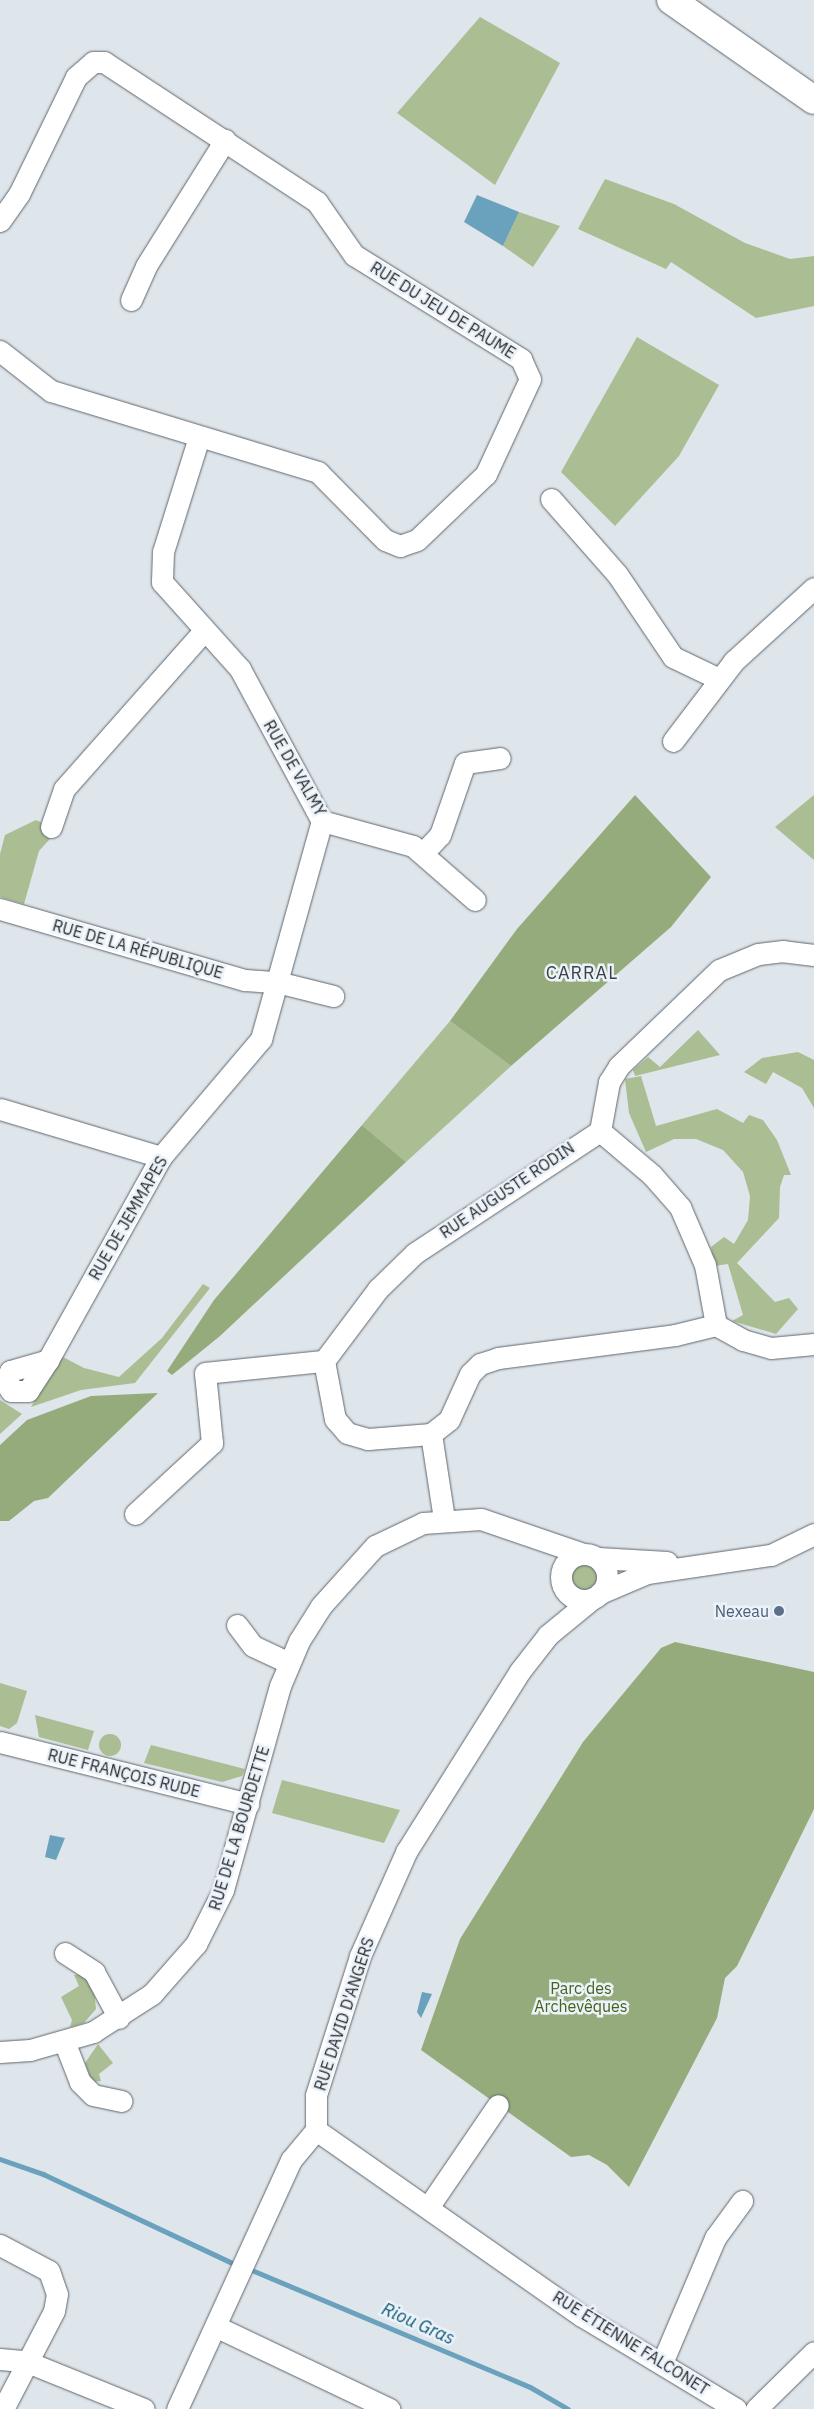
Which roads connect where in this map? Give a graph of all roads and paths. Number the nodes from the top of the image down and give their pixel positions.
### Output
1 (671, 0) edge
2 (814, 100) edge
3 (225, 140) junction
4 (0, 221) edge
5 (130, 300) dead end
6 (0, 351) edge
7 (199, 437) junction
8 (551, 499) dead end
9 (814, 588) edge
10 (204, 631) junction
11 (719, 679) junction
12 (673, 741) dead end
13 (500, 758) dead end
14 (322, 821) junction
15 (51, 827) dead end
16 (424, 852) junction
17 (475, 900) dead end
18 (0, 909) edge
19 (814, 955) edge
20 (277, 982) junction
21 (333, 996) dead end
22 (0, 1109) edge
23 (600, 1131) junction
24 (161, 1157) junction
25 (716, 1325) junction
26 (814, 1344) edge
27 (48, 1360) dead end
28 (324, 1361) junction
29 (431, 1434) junction
30 (135, 1514) dead end
31 (444, 1519) junction
32 (814, 1534) edge
33 (528, 1535) junction
34 (591, 1556) junction
35 (700, 1564) junction
36 (561, 1580) junction
37 (596, 1596) junction
38 (236, 1625) dead end
39 (548, 1635) junction
40 (289, 1663) junction
41 (0, 1742) edge
42 (248, 1804) junction
43 (65, 1953) dead end
44 (119, 2018) junction
45 (64, 2041) junction
46 (0, 2052) edge
47 (121, 2101) dead end
48 (498, 2105) dead end
49 (316, 2130) junction
50 (742, 2201) dead end
51 (430, 2206) junction
52 (0, 2245) edge
53 (217, 2327) junction
54 (814, 2352) edge
55 (0, 2359) edge
56 (26, 2361) junction
57 (662, 2363) junction
58 (3, 2409) edge
59 (144, 2409) edge
60 (177, 2409) edge
61 (390, 2409) edge
62 (736, 2409) edge
63 (756, 2409) edge

1 - 2 main road
3 - 4 street, RUE DU JEU DE PAUME
3 - 5 street
3 - 7 street, RUE DU JEU DE PAUME
6 - 7 street, RUE DU JEU DE PAUME
7 - 10 street, RUE DE VALMY
8 - 11 street
9 - 11 street
10 - 14 street, RUE DE VALMY
10 - 15 street
11 - 12 street
13 - 16 street
14 - 16 street, RUE DE VALMY
14 - 20 street, RUE DE JEMMAPES
16 - 17 street, RUE DE VALMY
18 - 20 street, RUE DE LA RÉPUBLIQUE
19 - 23 street
20 - 21 street
20 - 24 street, RUE DE JEMMAPES
22 - 24 street
23 - 25 street
23 - 28 street, RUE AUGUSTE RODIN
24 - 27 street, RUE DE JEMMAPES
25 - 26 street
25 - 29 street
28 - 29 street
28 - 30 street
29 - 31 street
31 - 33 street, RUE DE LA BOURDETTE
31 - 40 street, RUE DE LA BOURDETTE
32 - 35 street, RUE DAVID D'ANGERS
33 - 34 street, RUE DE LA BOURDETTE
33 - 36 street, RUE DE LA BOURDETTE
34 - 35 street, RUE DAVID D'ANGERS
34 - 36 street
34 - 37 street
35 - 37 street, RUE DAVID D'ANGERS
36 - 37 street
36 - 39 street, RUE DAVID D'ANGERS
37 - 39 street, RUE DAVID D'ANGERS
38 - 40 street
39 - 49 street, RUE DAVID D'ANGERS
40 - 42 street, RUE DE LA BOURDETTE
41 - 42 street, RUE FRANÇOIS RUDE
42 - 44 street, RUE DE LA BOURDETTE
43 - 44 street
44 - 45 street, RUE DE LA BOURDETTE
45 - 46 street, RUE DE LA BOURDETTE
45 - 47 street
48 - 51 street
49 - 51 street, RUE ÉTIENNE FALCONET
49 - 53 street
50 - 57 street
51 - 57 street, RUE ÉTIENNE FALCONET
52 - 56 street
53 - 60 street
53 - 61 street
54 - 63 street
55 - 56 street
56 - 58 street
56 - 59 street
57 - 62 street, RUE ÉTIENNE FALCONET

